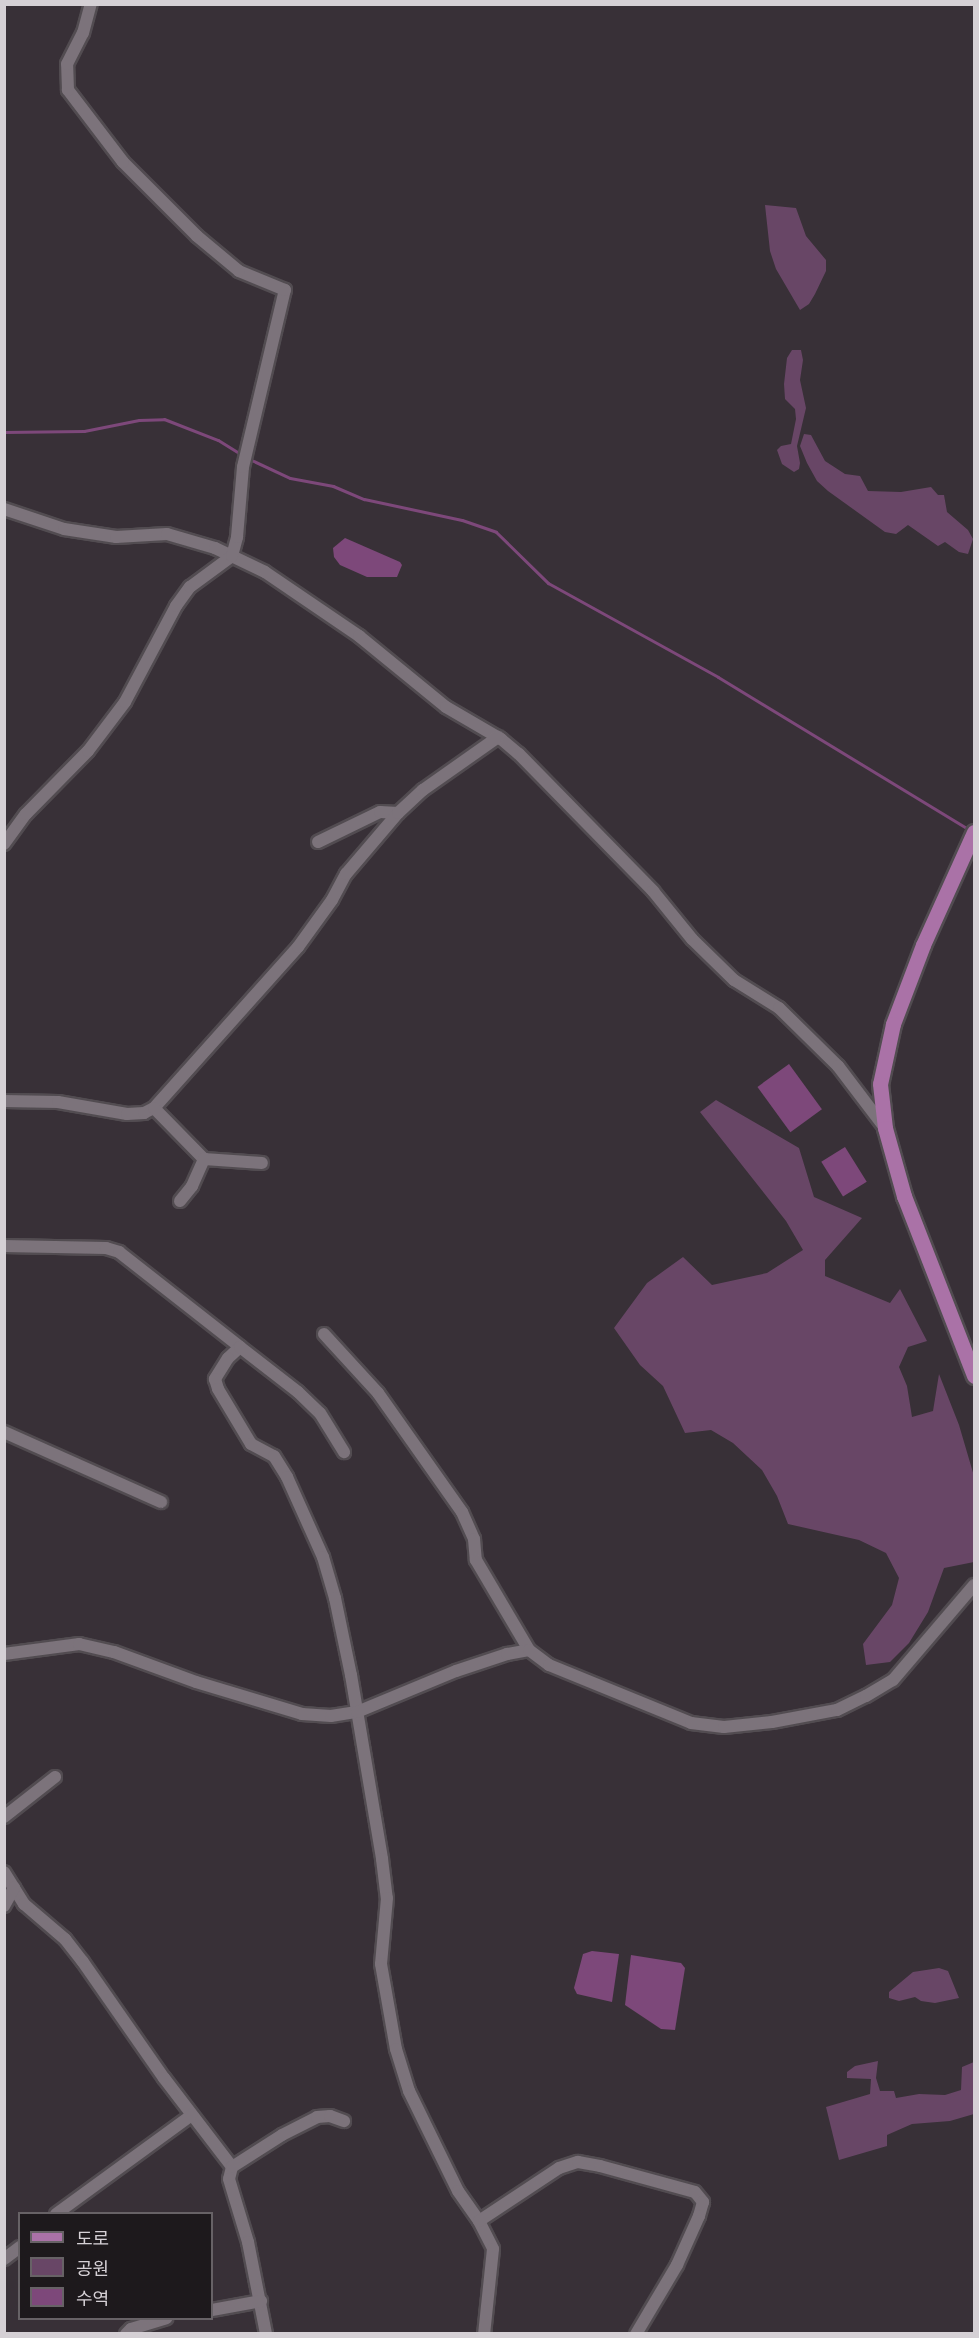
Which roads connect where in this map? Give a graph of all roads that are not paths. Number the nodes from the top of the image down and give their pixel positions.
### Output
1 (91, 4) edge
2 (4, 510) edge
3 (232, 556) junction
4 (498, 738) junction
5 (398, 813) junction
6 (975, 832) edge
7 (318, 842) dead end
8 (4, 844) edge
9 (4, 1101) edge
10 (154, 1108) junction
11 (885, 1128) junction
12 (204, 1159) junction
13 (261, 1163) dead end
14 (180, 1201) dead end
15 (4, 1246) edge
16 (324, 1334) dead end
17 (240, 1347) junction
18 (975, 1376) edge
19 (4, 1432) edge
20 (344, 1452) dead end
21 (161, 1502) dead end
22 (975, 1585) edge
23 (529, 1650) junction
24 (4, 1654) edge
25 (357, 1712) junction
26 (55, 1777) dead end
27 (4, 1817) edge
28 (4, 1872) edge
29 (14, 1888) junction
30 (4, 1906) edge
31 (192, 2115) junction
32 (344, 2121) dead end
33 (231, 2167) junction
34 (59, 2212) edge
35 (479, 2221) junction
36 (18, 2248) edge
37 (4, 2259) edge
38 (261, 2301) junction
39 (213, 2310) edge
40 (162, 2320) edge
41 (126, 2334) edge
42 (266, 2334) edge
43 (484, 2334) edge
44 (636, 2334) edge

1 - 3 street
2 - 3 street
3 - 4 street
3 - 8 street
4 - 5 street
4 - 11 street
5 - 7 street
5 - 10 street
6 - 11 main road
9 - 10 street
10 - 12 street
11 - 18 main road
12 - 13 street
12 - 14 street
15 - 17 street
16 - 23 street
17 - 20 street
17 - 25 street
19 - 21 street
22 - 23 street
23 - 25 street
24 - 25 street
25 - 35 street
26 - 27 street
28 - 29 street
29 - 30 street
29 - 31 street
31 - 33 street
31 - 34 street
32 - 33 street
33 - 38 street
35 - 43 street
35 - 44 street
36 - 37 street
38 - 39 street
38 - 42 street
40 - 41 street

